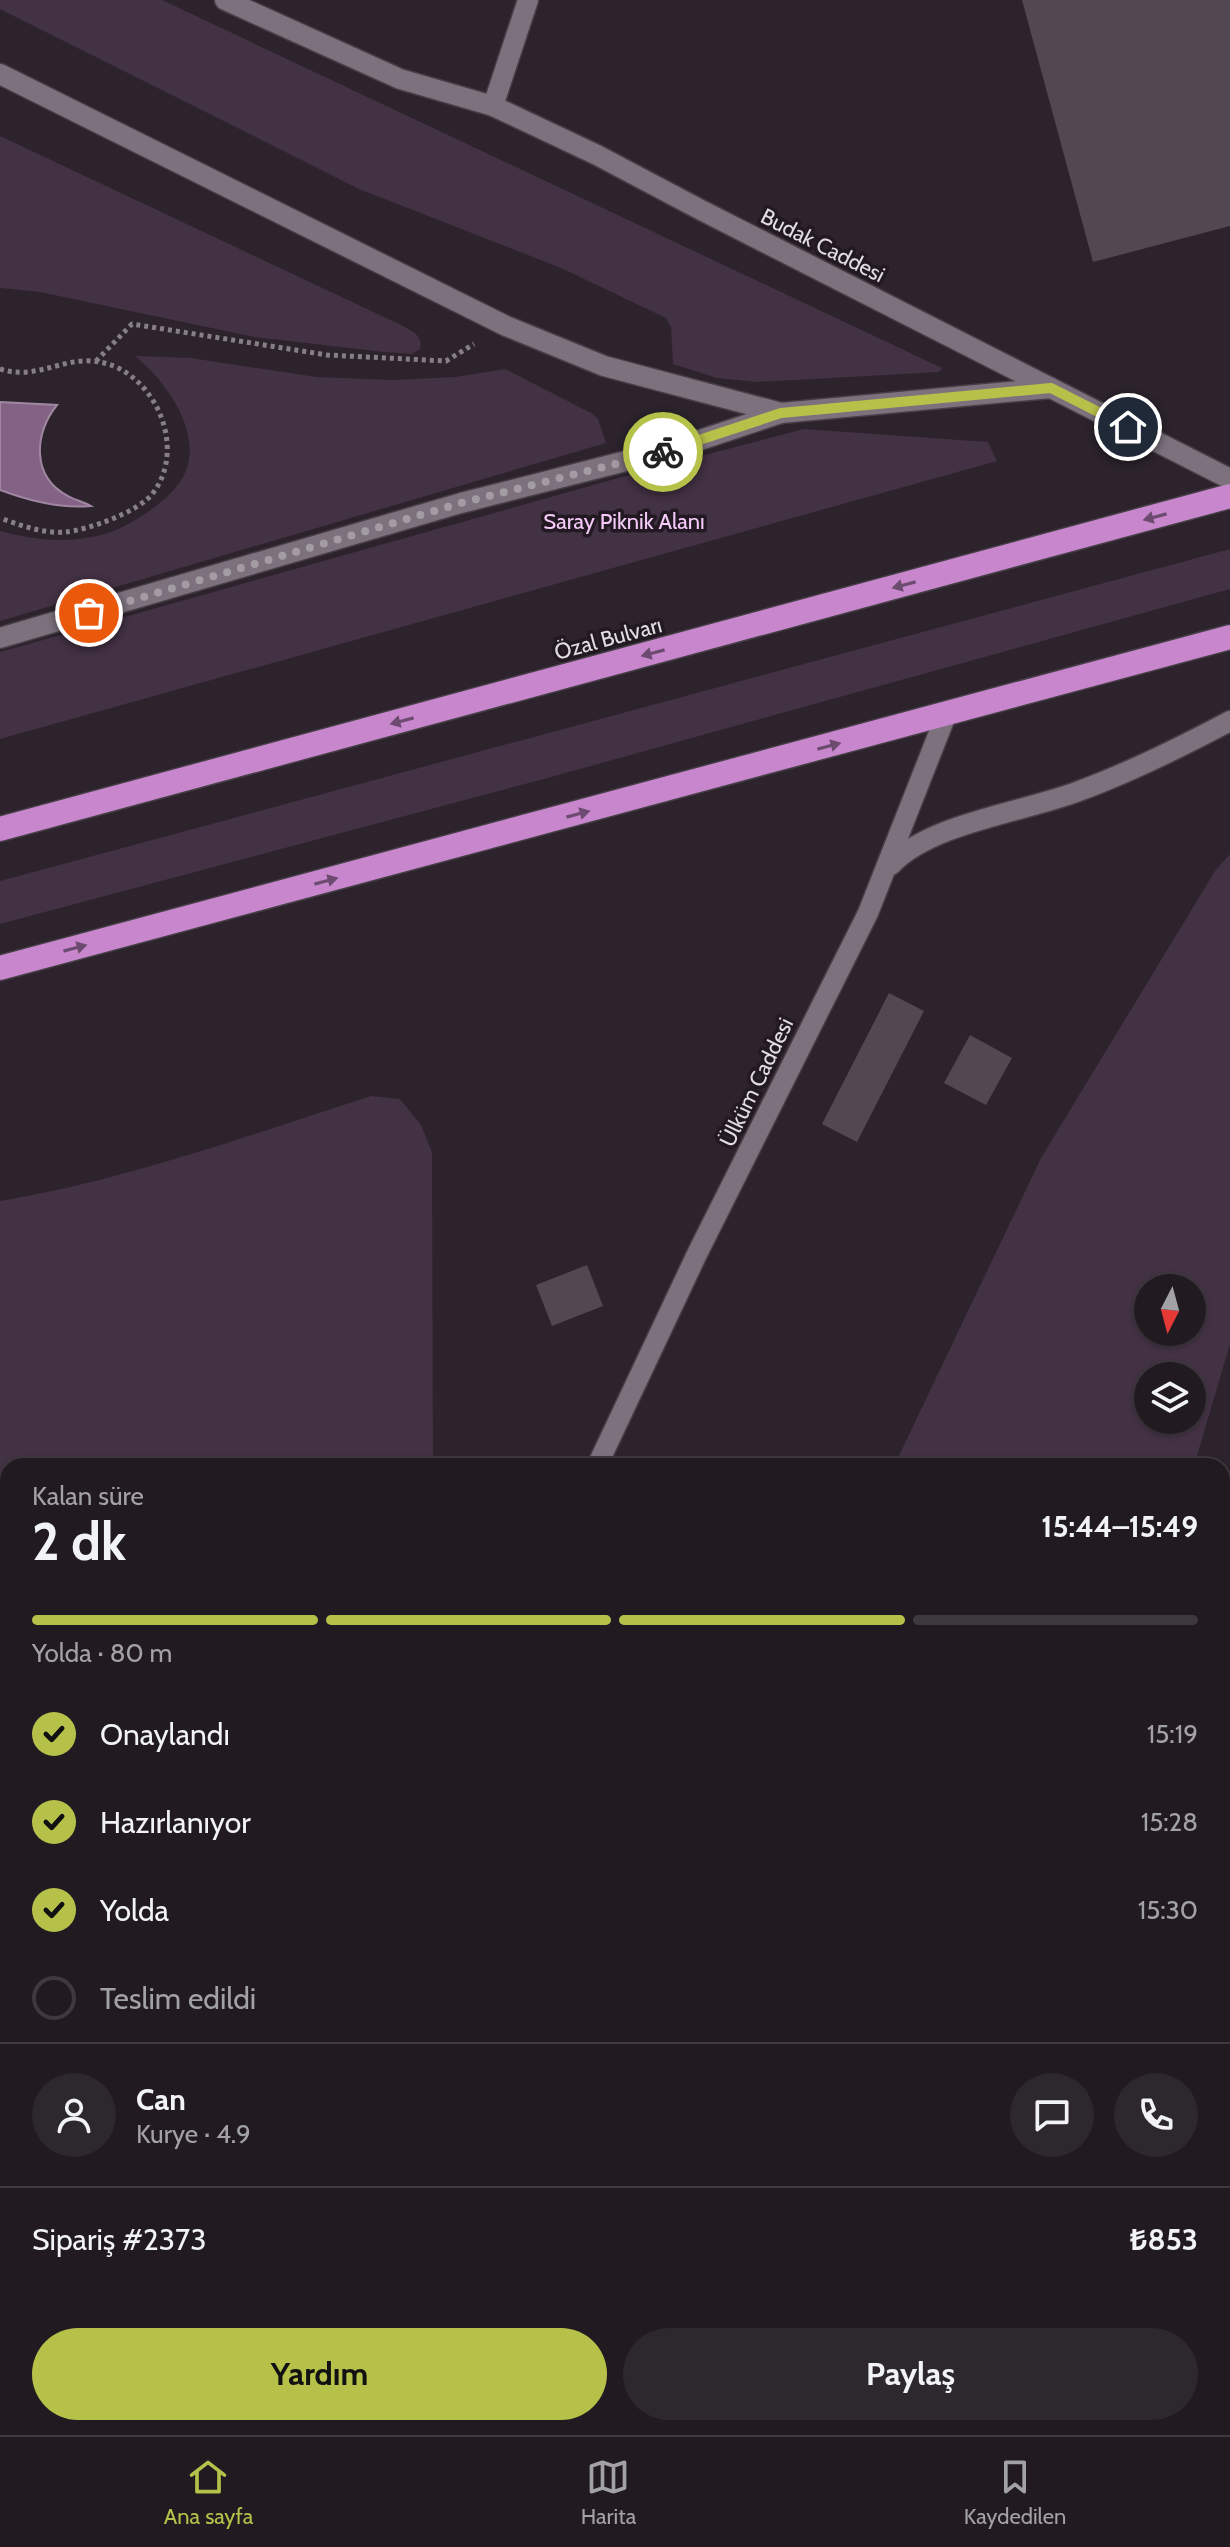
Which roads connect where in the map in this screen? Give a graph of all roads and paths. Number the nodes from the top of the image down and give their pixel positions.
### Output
1 (225, 0) edge
2 (528, 0) edge
3 (0, 74) edge
4 (493, 106) junction
5 (506, 326) junction
6 (96, 361) junction
7 (0, 369) edge
8 (1051, 388) junction
9 (781, 413) junction
10 (1230, 479) edge
11 (1230, 496) edge
12 (0, 518) edge
13 (1230, 637) edge
14 (0, 638) edge
15 (946, 715) junction
16 (1230, 721) edge
17 (0, 829) edge
18 (886, 871) junction
19 (0, 968) edge
20 (601, 1458) edge

1 - 4 street, Budak Caddesi
2 - 4 street
3 - 5 street
4 - 8 street, Budak Caddesi
5 - 6 path
5 - 9 street
6 - 7 path
6 - 12 path
8 - 9 street
8 - 10 street, Budak Caddesi
9 - 14 street
11 -> 17 highway, Özal Bulvarı
13 - 15 highway
15 - 18 street, Ülküm Caddesi
19 -> 15 highway
16 - 18 street
18 - 20 street, Ülküm Caddesi

